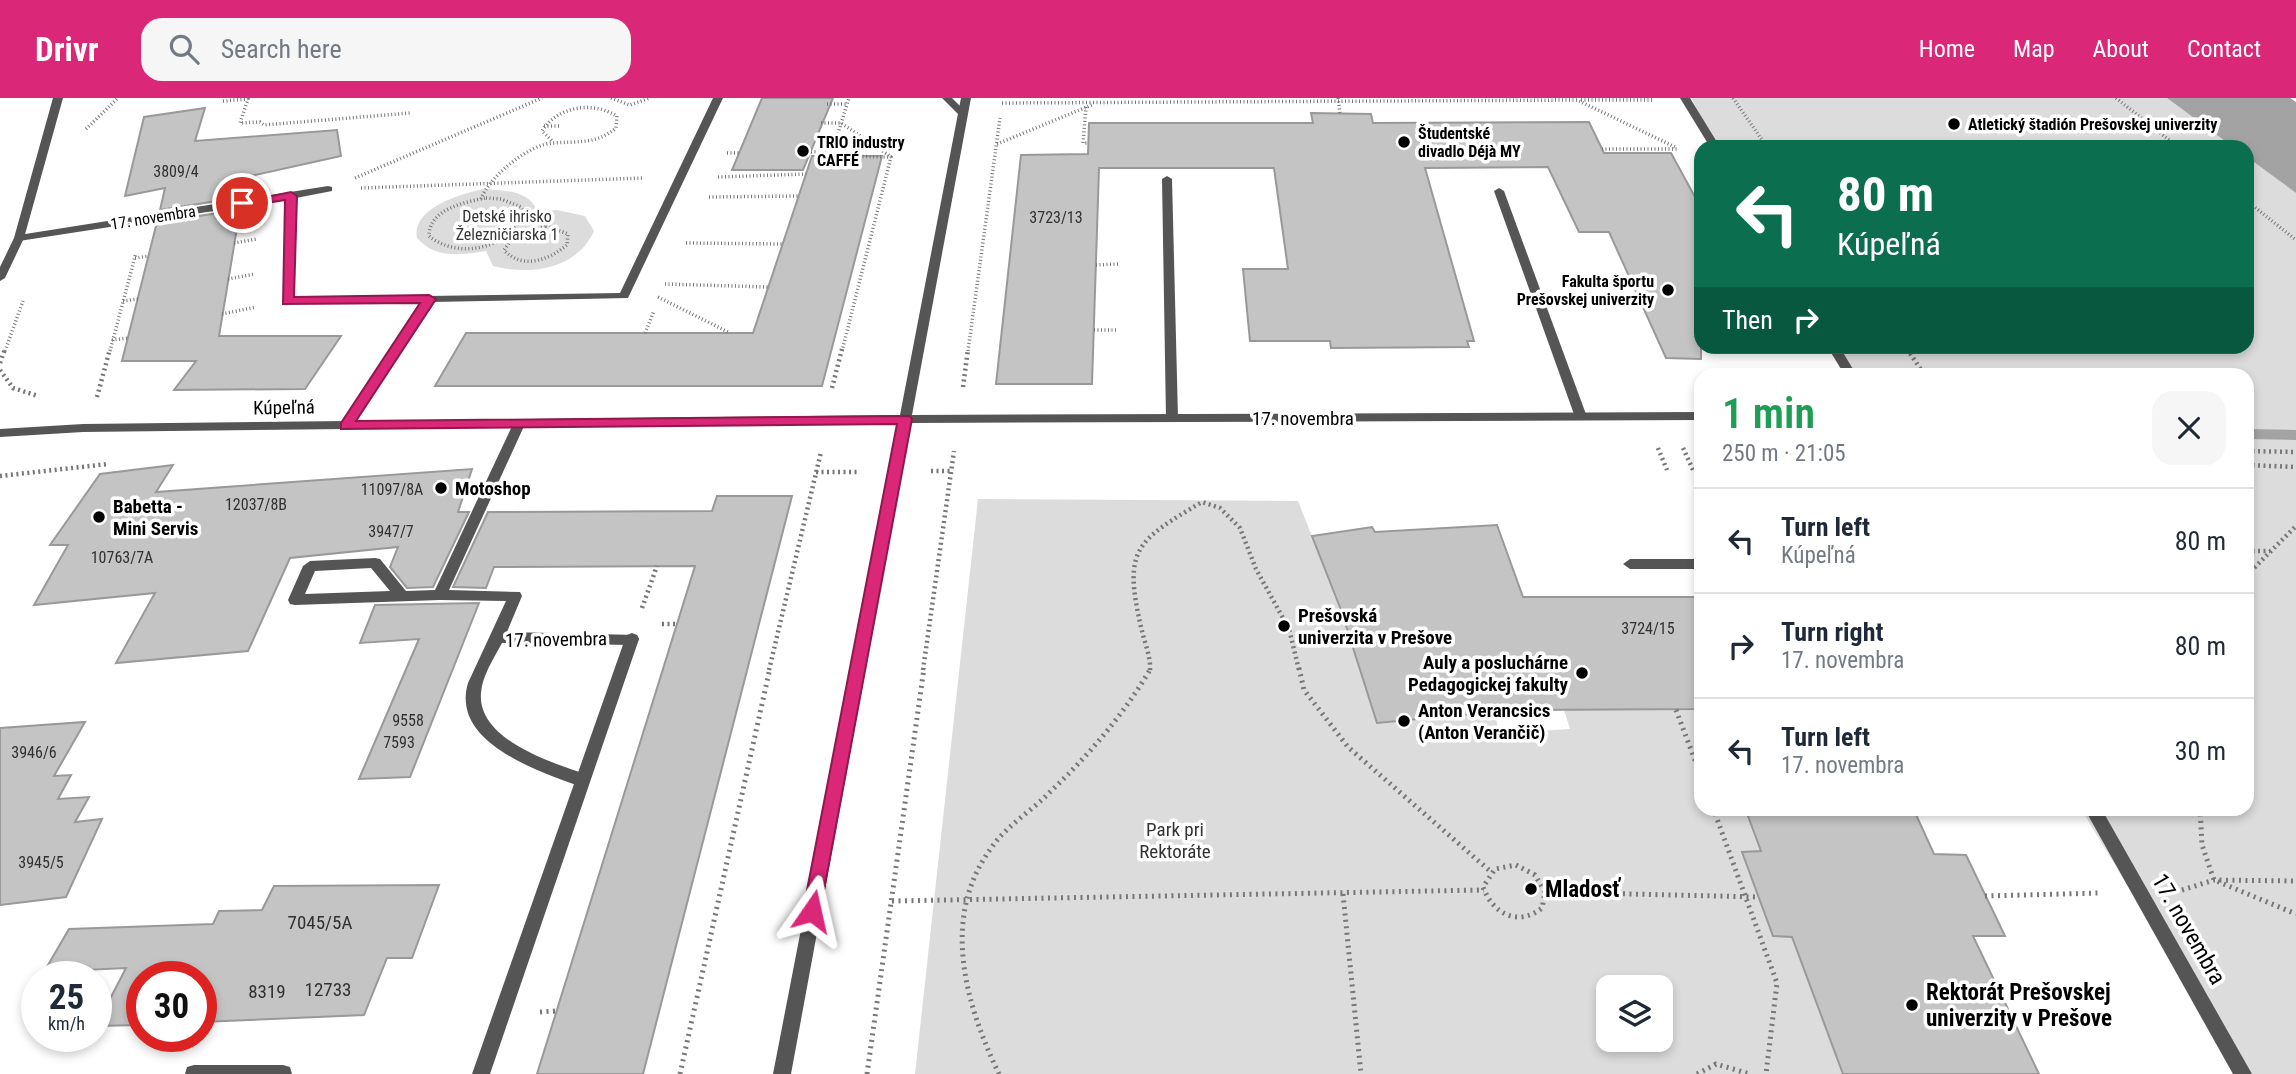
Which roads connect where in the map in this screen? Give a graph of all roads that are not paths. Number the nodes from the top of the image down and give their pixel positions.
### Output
1 (718, 98) edge
2 (947, 98) edge
3 (966, 98) edge
4 (1685, 98) edge
5 (59, 99) edge
6 (963, 114) junction
7 (1711, 140) edge
8 (1167, 179) dead end
9 (328, 189) road end
10 (1499, 191) dead end
11 (291, 196) junction
12 (19, 238) junction
13 (0, 278) edge
14 (429, 299) junction
15 (1694, 416) edge
16 (1581, 417) junction
17 (1172, 418) junction
18 (905, 419) junction
19 (519, 424) junction
20 (346, 426) junction
21 (0, 433) edge
22 (1630, 564) dead end
23 (1694, 564) edge
24 (440, 595) junction
25 (402, 597) junction
26 (498, 637) junction
27 (582, 780) junction
28 (2096, 816) edge
29 (194, 1074) edge
30 (283, 1074) edge
31 (481, 1074) edge
32 (782, 1074) edge
33 (2243, 1074) edge

1 - 14 street
2 - 6 street
3 - 6 street
4 - 7 street
5 - 12 street
6 - 18 street
8 - 17 street
9 - 11 street, 17. novembra
10 - 16 street
11 - 12 street, 17. novembra
11 - 14 street
12 - 13 street
14 - 20 street
15 - 16 street, 17. novembra
16 - 17 street, 17. novembra
17 - 18 street, 17. novembra
18 - 19 street, Kúpeľná
18 - 32 street
19 - 20 street, Kúpeľná
19 - 24 street
20 - 21 street, Kúpeľná
22 - 23 street
24 - 25 street
24 - 26 street
25 - 25 street
26 - 27 street, 17. novembra
26 - 27 street, 17. novembra
27 - 31 street, 17. novembra
28 - 33 street, 17. novembra
29 - 30 street

